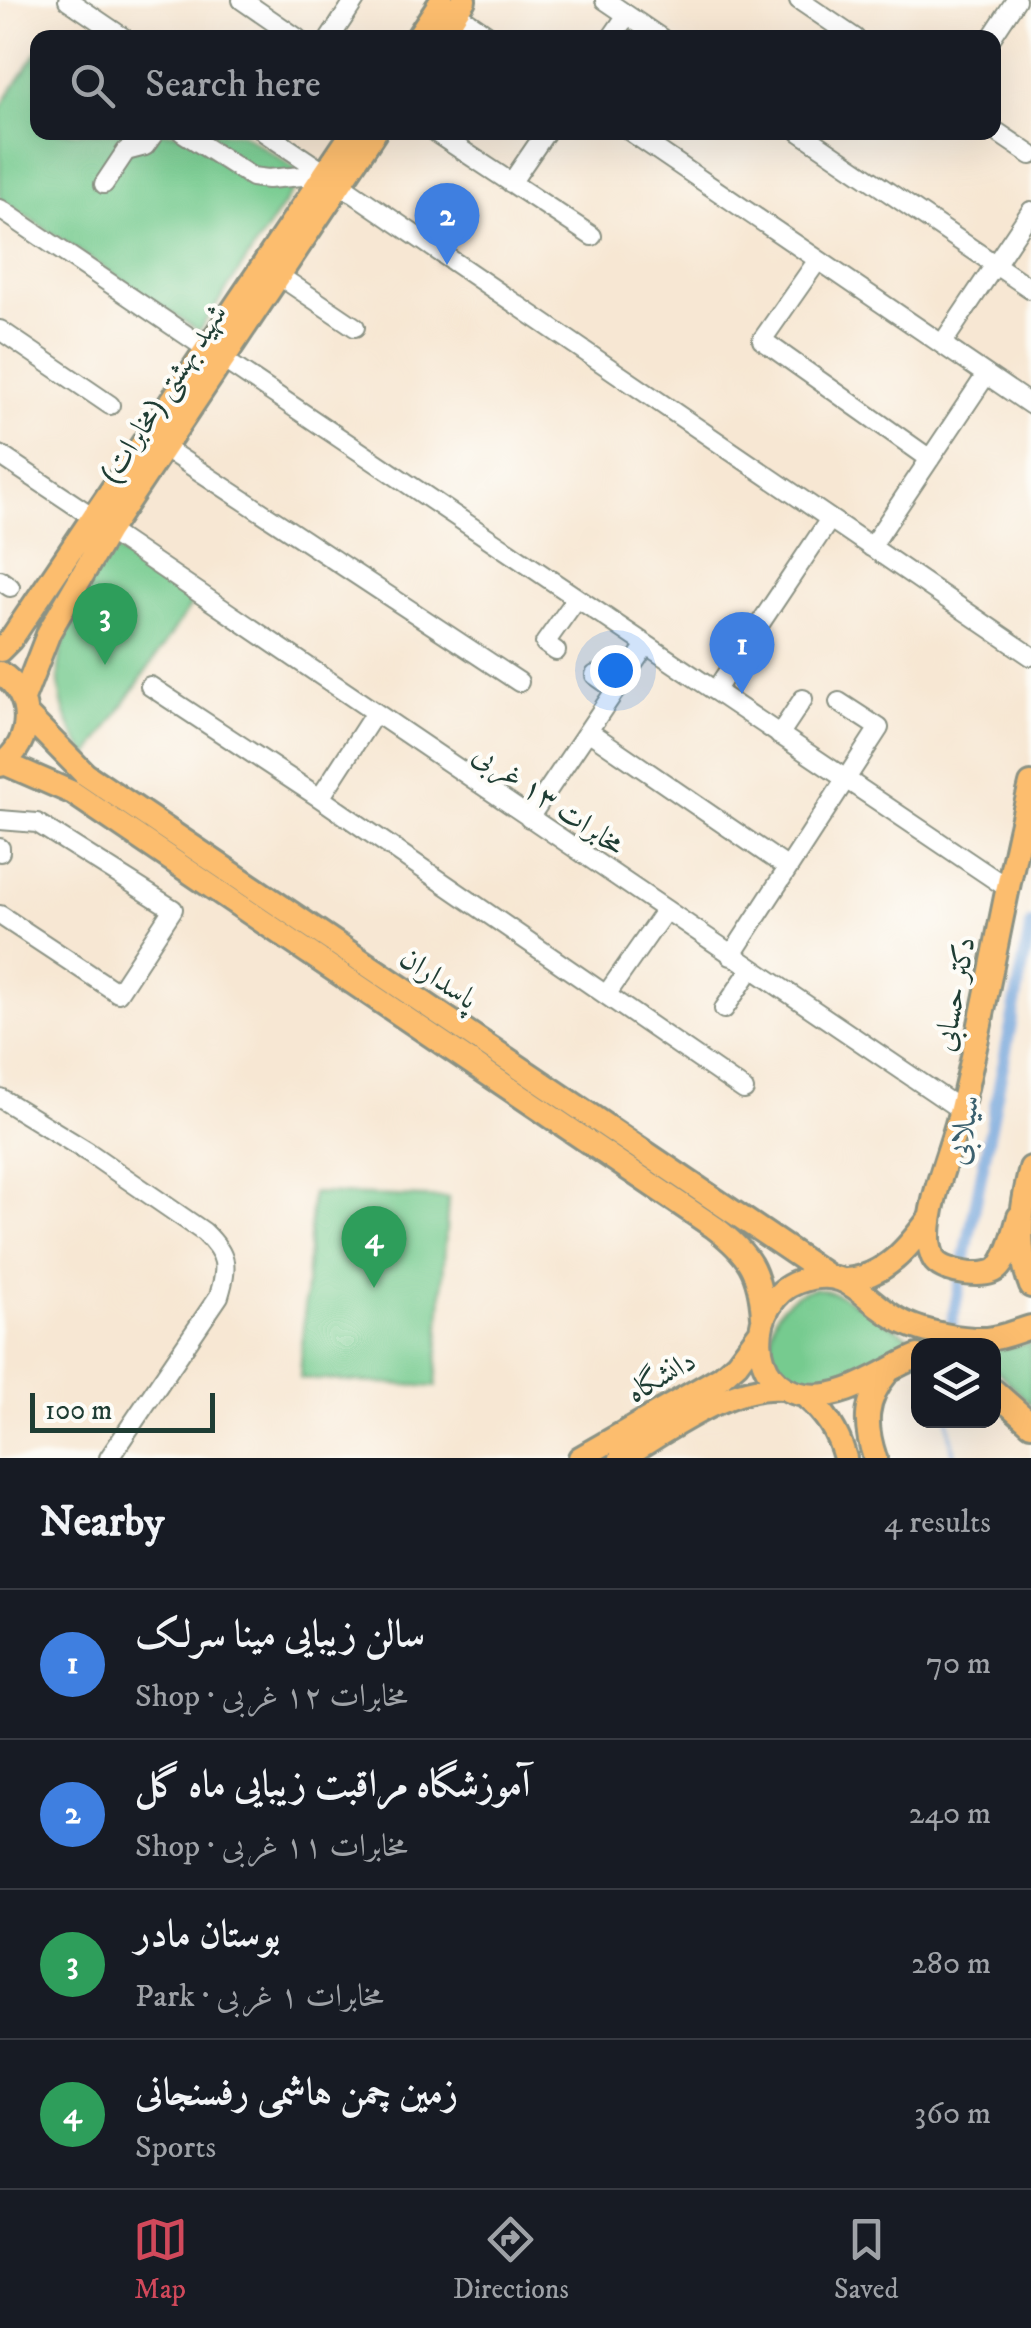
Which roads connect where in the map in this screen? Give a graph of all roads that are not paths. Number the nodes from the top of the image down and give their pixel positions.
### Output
1 (68, 0) edge
2 (242, 0) edge
3 (355, 0) edge
4 (605, 0) edge
5 (800, 0) edge
6 (1016, 0) edge
7 (446, 4) edge
8 (627, 14) junction
9 (112, 30) edge
10 (286, 30) edge
11 (335, 30) edge
12 (423, 30) edge
13 (441, 30) edge
14 (481, 30) edge
15 (616, 30) edge
16 (649, 30) edge
17 (844, 30) edge
18 (996, 30) edge
19 (1001, 135) edge
20 (150, 140) edge
21 (194, 140) edge
22 (276, 140) edge
23 (349, 140) edge
24 (367, 140) edge
25 (446, 140) edge
26 (541, 140) edge
27 (644, 140) edge
28 (812, 140) edge
29 (1031, 156) edge
30 (332, 179) junction
31 (511, 183) junction
32 (104, 184) dead end
33 (1031, 211) edge
34 (1, 212) edge
35 (592, 236) dead end
36 (818, 260) junction
37 (995, 265) junction
38 (271, 270) junction
39 (1031, 290) edge
40 (354, 327) dead end
41 (1, 334) edge
42 (942, 344) junction
43 (214, 354) junction
44 (986, 375) junction
45 (110, 405) dead end
46 (1031, 405) edge
47 (164, 447) junction
48 (0, 455) edge
49 (930, 460) junction
50 (830, 519) junction
51 (101, 524) junction
52 (871, 547) junction
53 (577, 598) junction
54 (7, 643) edge
55 (646, 645) junction
56 (42, 647) junction
57 (556, 650) dead end
58 (1031, 656) edge
59 (0, 673) edge
60 (595, 676) dead end
61 (519, 682) dead end
62 (150, 686) dead end
63 (616, 690) junction
64 (715, 691) junction
65 (803, 700) dead end
66 (838, 702) dead end
67 (25, 707) junction
68 (375, 713) junction
69 (588, 731) junction
70 (780, 735) junction
71 (2, 764) edge
72 (846, 779) junction
73 (1031, 784) edge
74 (320, 798) junction
75 (529, 818) junction
76 (0, 820) edge
77 (788, 868) junction
78 (1006, 887) junction
79 (665, 911) junction
80 (3, 923) edge
81 (730, 956) junction
82 (751, 969) junction
83 (606, 995) junction
84 (724, 1008) dead end
85 (744, 1090) dead end
86 (0, 1098) edge
87 (961, 1110) junction
88 (1031, 1168) edge
89 (932, 1215) junction
90 (1019, 1218) junction
91 (837, 1278) junction
92 (1031, 1286) edge
93 (762, 1324) junction
94 (1031, 1327) edge
95 (911, 1360) edge
96 (888, 1371) junction
97 (794, 1392) junction
98 (1001, 1398) edge
99 (1029, 1424) edge
100 (109, 1458) edge
101 (580, 1458) edge
102 (621, 1458) edge
103 (845, 1458) edge
104 (874, 1458) edge

1 - 9 street
2 - 10 street
3 - 11 street
4 - 8 street
5 - 17 street
6 - 18 street
7 - 12 main road
7 - 13 main road
7 - 14 street
8 - 15 street
8 - 16 street
19 - 29 street
20 - 32 street
21 - 30 street
22 - 30 street
23 - 30 main road, شهید بهشتی (مخابرات)
24 - 30 main road, شهید بهشتی (مخابرات)
25 - 31 street
26 - 31 street
27 - 36 street
28 - 37 street
30 - 38 main road, شهید بهشتی (مخابرات)
30 - 50 street
31 - 35 street
33 - 37 street
34 - 43 street
36 - 42 street
36 - 49 street
37 - 39 street
37 - 42 street
38 - 40 street
38 - 43 main road, شهید بهشتی (مخابرات)
41 - 45 street
42 - 44 street
43 - 47 main road, شهید بهشتی (مخابرات)
43 - 51 main road, شهید بهشتی (مخابرات)
43 - 53 street
44 - 46 street
44 - 49 street
47 - 51 main road, شهید بهشتی (مخابرات)
47 - 61 street
48 - 51 street, مخابرات ۱۳ غربی
49 - 52 street
50 - 52 street
50 - 64 street
51 - 54 main road, شهید بهشتی (مخابرات)
51 - 56 main road, شهید بهشتی (مخابرات)
51 - 68 street, مخابرات ۱۳ غربی
52 - 58 street
53 - 55 street
53 - 57 street
54 - 56 main road
55 - 63 street
55 - 64 street
56 - 67 main road, شهید بهشتی (مخابرات)
59 - 67 main road, پاسداران
60 - 63 street
62 - 74 street
63 - 69 street
64 - 70 street
65 - 70 street
66 - 72 street
67 - 71 main road, شهید بهشتی (مخابرات)
67 - 91 main road, پاسداران
68 - 74 street
68 - 75 street, مخابرات ۱۳ غربی
69 - 75 street
69 - 77 street
70 - 72 street
71 - 93 main road, پاسداران
72 - 77 street
72 - 78 street
73 - 78 main road, دکتر حسابی
74 - 83 street
75 - 79 street, مخابرات ۱۳ غربی
76 - 80 street
77 - 81 street
78 - 87 main road, دکتر حسابی
79 - 81 street, مخابرات ۱۳ غربی
79 - 83 street
81 - 82 street, مخابرات ۱۳ غربی
82 - 84 street
82 - 87 street, مخابرات ۱۳ غربی
83 - 85 street
86 - 100 street
87 - 89 main road, دکتر حسابی
88 - 90 main road
89 - 90 main road
89 - 91 main road, دانشگاه
90 - 92 main road
91 - 93 main road, دانشگاه
91 - 94 main road, پاسداران
93 - 97 main road, پاسداران
93 - 101 main road, دانشگاه
95 - 96 main road, دانشگاه
96 - 97 main road, دانشگاه
96 - 104 main road
97 - 102 main road, دانشگاه
97 - 103 main road, پاسداران
98 - 99 main road

